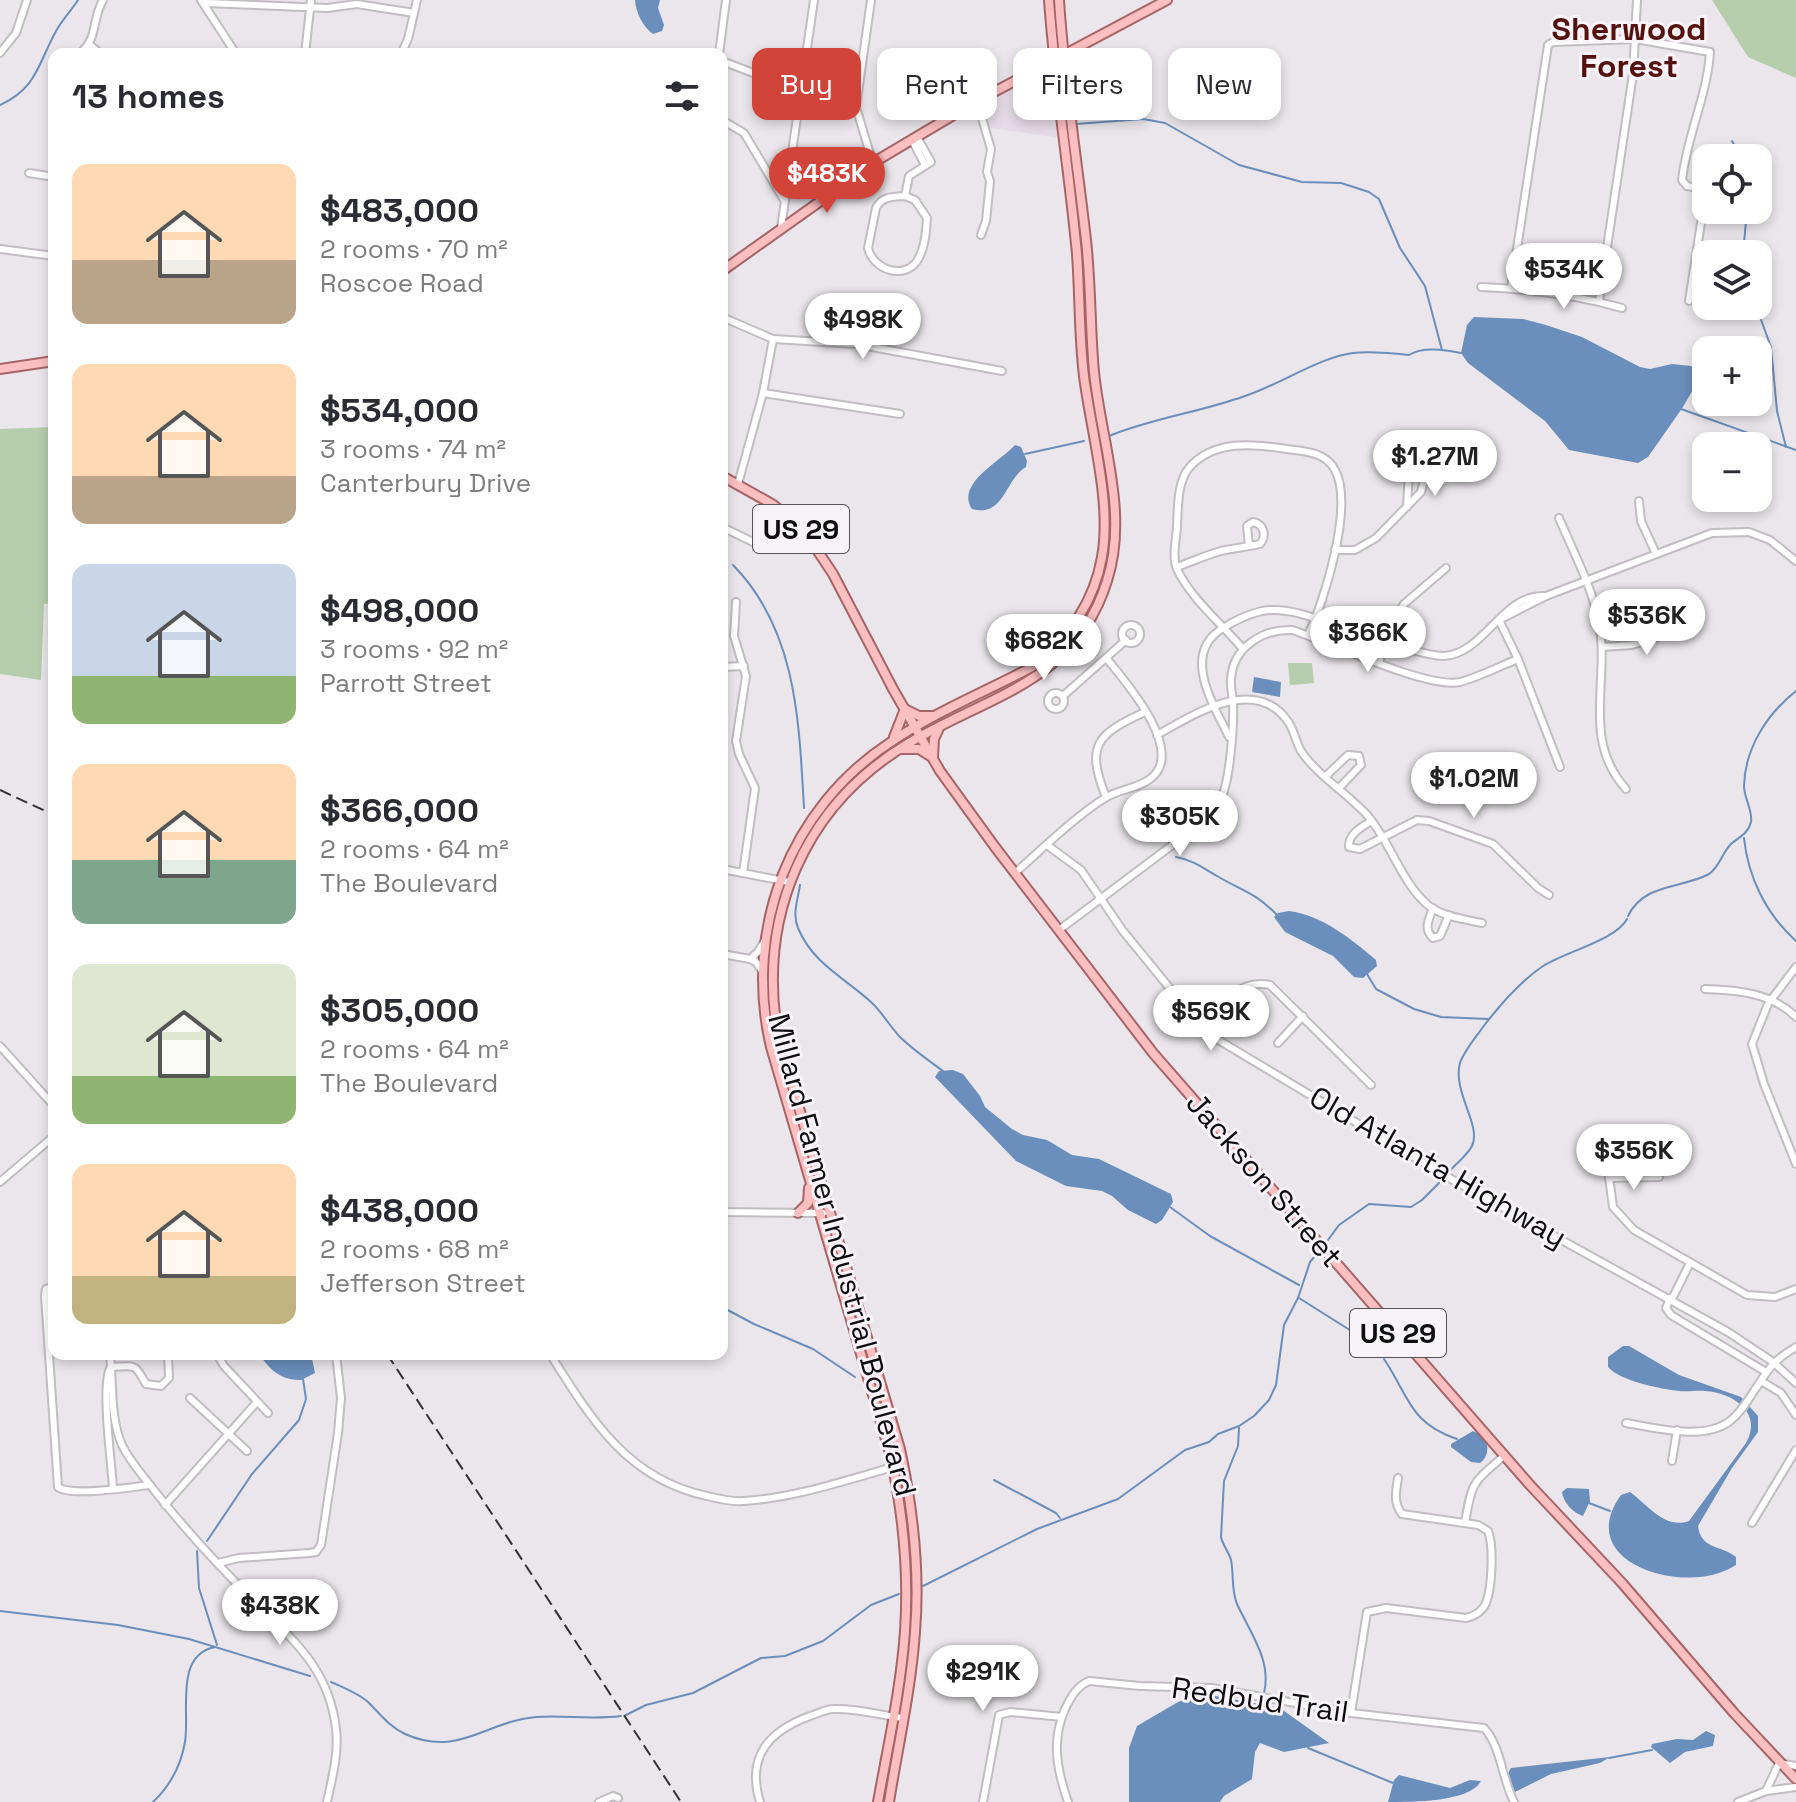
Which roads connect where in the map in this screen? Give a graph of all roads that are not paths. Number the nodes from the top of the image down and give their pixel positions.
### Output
1 (27, 0) edge
2 (103, 0) edge
3 (417, 0) edge
4 (726, 0) edge
5 (814, 0) edge
6 (871, 0) edge
7 (1049, 0) edge
8 (1059, 0) edge
9 (1167, 0) edge
10 (1637, 0) edge
11 (203, 2) edge
12 (311, 4) edge
13 (414, 13) junction
14 (1061, 35) junction
15 (1635, 39) junction
16 (1091, 42) junction
17 (90, 45) junction
18 (86, 48) edge
19 (94, 48) edge
20 (232, 48) edge
21 (306, 48) edge
22 (404, 48) edge
23 (720, 48) edge
24 (807, 48) edge
25 (1056, 48) edge
26 (1059, 48) edge
27 (1080, 48) edge
28 (0, 53) edge
29 (728, 63) edge
30 (752, 73) edge
31 (796, 120) edge
32 (945, 120) edge
33 (983, 120) edge
34 (1060, 120) edge
35 (1067, 120) edge
36 (728, 124) edge
37 (914, 138) junction
38 (873, 164) junction
39 (29, 173) dead end
40 (48, 176) edge
41 (905, 196) junction
42 (784, 201) junction
43 (781, 228) junction
44 (981, 235) dead end
45 (0, 249) edge
46 (48, 255) edge
47 (728, 267) edge
48 (1481, 287) dead end
49 (1511, 288) junction
50 (1599, 301) junction
51 (1689, 301) dead end
52 (1622, 308) dead end
53 (728, 320) edge
54 (773, 339) junction
55 (48, 362) edge
56 (0, 369) edge
57 (1002, 371) dead end
58 (763, 393) junction
59 (900, 414) dead end
60 (728, 479) edge
61 (738, 484) junction
62 (1639, 501) dead end
63 (1407, 507) junction
64 (1559, 518) dead end
65 (728, 530) edge
66 (753, 542) dead end
67 (1249, 546) dead end
68 (1335, 550) junction
69 (1656, 554) junction
70 (1796, 561) edge
71 (1177, 567) junction
72 (1446, 568) dead end
73 (1585, 581) junction
74 (736, 602) dead end
75 (1316, 620) junction
76 (1499, 620) junction
77 (1224, 627) junction
78 (1686, 628) dead end
79 (1308, 635) junction
80 (1126, 640) dead end
81 (1386, 642) junction
82 (1602, 647) junction
83 (1243, 649) junction
84 (1107, 659) junction
85 (1518, 659) junction
86 (1379, 662) junction
87 (744, 666) junction
88 (728, 667) edge
89 (1063, 696) dead end
90 (1233, 700) junction
91 (1214, 705) junction
92 (905, 709) junction
93 (1145, 712) junction
94 (936, 716) junction
95 (940, 726) junction
96 (914, 727) junction
97 (1157, 735) junction
98 (920, 737) junction
99 (1231, 740) junction
100 (892, 741) junction
101 (897, 750) junction
102 (933, 758) junction
103 (1560, 767) dead end
104 (1326, 776) junction
105 (1339, 788) junction
106 (1626, 789) dead end
107 (1106, 797) junction
108 (1371, 821) junction
109 (1383, 838) junction
110 (1047, 845) junction
111 (728, 870) edge
112 (1016, 872) junction
113 (743, 873) junction
114 (785, 880) junction
115 (1549, 895) dead end
116 (1102, 897) junction
117 (1433, 908) junction
118 (1449, 915) junction
119 (1482, 923) dead end
120 (1059, 930) junction
121 (765, 940) junction
122 (728, 955) edge
123 (750, 959) junction
124 (1796, 967) edge
125 (762, 971) junction
126 (1705, 989) dead end
127 (1771, 1000) junction
128 (1303, 1016) junction
129 (1796, 1017) edge
130 (1209, 1033) junction
131 (1278, 1043) dead end
132 (0, 1046) edge
133 (1371, 1085) dead end
134 (48, 1099) edge
135 (48, 1141) edge
136 (1605, 1147) dead end
137 (1796, 1164) edge
138 (807, 1171) junction
139 (1659, 1177) dead end
140 (1609, 1178) junction
141 (0, 1182) edge
142 (728, 1212) edge
143 (798, 1213) junction
144 (820, 1213) junction
145 (830, 1213) junction
146 (1690, 1263) junction
147 (48, 1288) edge
148 (1796, 1289) edge
149 (1670, 1298) junction
150 (48, 1342) edge
151 (1796, 1347) edge
152 (49, 1360) edge
153 (110, 1360) edge
154 (168, 1360) edge
155 (222, 1360) edge
156 (337, 1360) edge
157 (554, 1360) edge
158 (1773, 1362) junction
159 (111, 1367) junction
160 (1766, 1372) junction
161 (1761, 1381) junction
162 (1796, 1383) edge
163 (190, 1398) dead end
164 (256, 1403) junction
165 (215, 1406) dead end
166 (268, 1413) dead end
167 (207, 1415) junction
168 (1796, 1415) edge
169 (1626, 1423) dead end
170 (1677, 1430) junction
171 (228, 1436) junction
172 (1796, 1450) edge
173 (247, 1451) dead end
174 (1505, 1455) junction
175 (1672, 1461) dead end
176 (1794, 1463) edge
177 (904, 1464) junction
178 (893, 1467) junction
179 (1398, 1478) dead end
180 (150, 1485) junction
181 (113, 1489) junction
182 (165, 1505) junction
183 (1465, 1523) junction
184 (1752, 1523) dead end
185 (218, 1563) junction
186 (1351, 1713) junction
187 (1062, 1717) junction
188 (897, 1718) junction
189 (1782, 1762) junction
190 (1796, 1766) edge
191 (1796, 1779) edge
192 (1796, 1787) edge
193 (1766, 1791) junction
194 (618, 1798) dead end
195 (327, 1802) edge
196 (599, 1802) edge
197 (760, 1802) edge
198 (878, 1802) edge
199 (889, 1802) edge
200 (983, 1802) edge
201 (1068, 1802) edge
202 (1514, 1802) edge
203 (1738, 1802) edge

1 - 28 street
2 - 17 street
3 - 13 street
4 - 23 street
5 - 24 street
6 - 38 street
7 - 25 main road, Millard Farmer Industrial Boulevard
8 - 14 main road, Millard Farmer Industrial Boulevard
9 - 16 main road
10 - 15 street
11 - 12 street
11 - 20 street
12 - 13 street
12 - 21 street
13 - 22 street
14 - 16 main road
14 - 26 main road, Millard Farmer Industrial Boulevard
15 - 49 street
15 - 50 street
15 - 51 street
16 - 27 main road
17 - 18 street
17 - 19 street
29 - 30 street
31 - 42 street
32 - 37 main road
33 - 44 street
34 - 94 main road, Millard Farmer Industrial Boulevard
35 - 95 main road, Millard Farmer Industrial Boulevard
36 - 42 street
37 - 38 main road
37 - 41 street
38 - 43 main road
39 - 40 street
41 - 41 street
42 - 43 street
43 - 47 main road
45 - 46 street
48 - 49 street
49 - 50 street
50 - 52 street
53 - 54 street
54 - 57 street
54 - 58 street
55 - 56 main road
58 - 59 street
58 - 61 street
60 - 61 main road, Jackson Street / US 29
61 - 92 main road, Jackson Street / US 29
62 - 69 street
63 - 63 street
63 - 68 street
64 - 73 street
65 - 66 street
67 - 71 street
68 - 71 street
68 - 75 street
69 - 70 street
69 - 73 street
71 - 77 street
72 - 81 street
73 - 76 street
73 - 82 street
74 - 87 street
75 - 77 street
75 - 79 street
75 - 81 street
76 - 81 street
76 - 85 street
77 - 83 street
77 - 91 street
78 - 82 street
79 - 83 street
79 - 86 street
80 - 84 street
81 - 86 street
82 - 106 street
83 - 90 street
84 - 89 street
84 - 93 street
85 - 86 street
85 - 103 street
87 - 88 street
87 - 113 street
90 - 91 street
90 - 99 street
90 - 104 street
91 - 97 street
91 - 99 street
92 - 94 main road
92 - 96 main road, Jackson Street / US 29
92 - 100 main road
93 - 97 street
93 - 107 street
94 - 96 main road, Millard Farmer Industrial Boulevard
95 - 98 main road, Millard Farmer Industrial Boulevard
95 - 102 main road
96 - 98 main road, Jackson Street / US 29
96 - 100 main road, Millard Farmer Industrial Boulevard
97 - 107 street
98 - 101 main road, Millard Farmer Industrial Boulevard
98 - 102 main road, Jackson Street / US 29
99 - 116 street
100 - 114 main road, Millard Farmer Industrial Boulevard
101 - 102 main road
101 - 114 main road, Millard Farmer Industrial Boulevard
102 - 112 main road, Jackson Street / US 29
104 - 105 street
104 - 105 street
105 - 108 street
107 - 110 street
108 - 109 street
108 - 109 street
109 - 115 street
109 - 117 street
110 - 112 street
110 - 116 street, Old Atlanta Highway
111 - 113 street
112 - 120 main road, Jackson Street / US 29
113 - 114 street
114 - 121 main road, Millard Farmer Industrial Boulevard
114 - 145 main road, Millard Farmer Industrial Boulevard
116 - 120 street
116 - 130 street, Old Atlanta Highway
117 - 118 street
117 - 118 street
118 - 119 street
120 - 174 main road, Jackson Street / US 29
121 - 123 street
121 - 125 main road, Millard Farmer Industrial Boulevard
122 - 123 street
123 - 125 street
124 - 127 street
125 - 138 main road, Millard Farmer Industrial Boulevard
126 - 127 street
127 - 129 street
127 - 137 street
128 - 130 street
128 - 131 street
128 - 133 street
130 - 149 street, Old Atlanta Highway
132 - 134 street
135 - 141 street
136 - 140 street
138 - 143 main road
138 - 144 main road, Millard Farmer Industrial Boulevard
139 - 140 street
140 - 146 street
142 - 143 street
143 - 144 street
144 - 145 street
144 - 178 main road, Millard Farmer Industrial Boulevard
145 - 177 main road, Millard Farmer Industrial Boulevard
146 - 148 street
146 - 149 street
147 - 150 street
149 - 158 street, Old Atlanta Highway
149 - 160 street
151 - 158 street
152 - 181 street
153 - 159 street
154 - 159 street
155 - 164 street
156 - 185 street
157 - 178 street
158 - 160 street
158 - 162 street, Old Atlanta Highway
159 - 180 street
159 - 181 street
160 - 161 street
161 - 168 street
161 - 170 street
163 - 167 street
164 - 166 street
164 - 171 street
165 - 167 street
167 - 171 street
169 - 170 street
170 - 175 street
171 - 173 street
171 - 182 street
172 - 176 street
174 - 183 street
174 - 189 main road, Jackson Street / US 29
176 - 184 street
177 - 178 street
177 - 188 main road, Millard Farmer Industrial Boulevard
178 - 188 main road, Millard Farmer Industrial Boulevard
179 - 183 street
180 - 181 street
180 - 182 street
182 - 185 street
183 - 186 street
185 - 195 street
186 - 187 street, Redbud Trail
186 - 202 street, Redbud Trail
187 - 200 street
187 - 201 street, Redbud Trail
188 - 197 street
188 - 198 main road, Millard Farmer Industrial Boulevard
188 - 199 main road, Millard Farmer Industrial Boulevard
189 - 190 street
189 - 191 main road, Jackson Street / US 29
189 - 193 street
192 - 193 street
193 - 203 street
194 - 196 street

